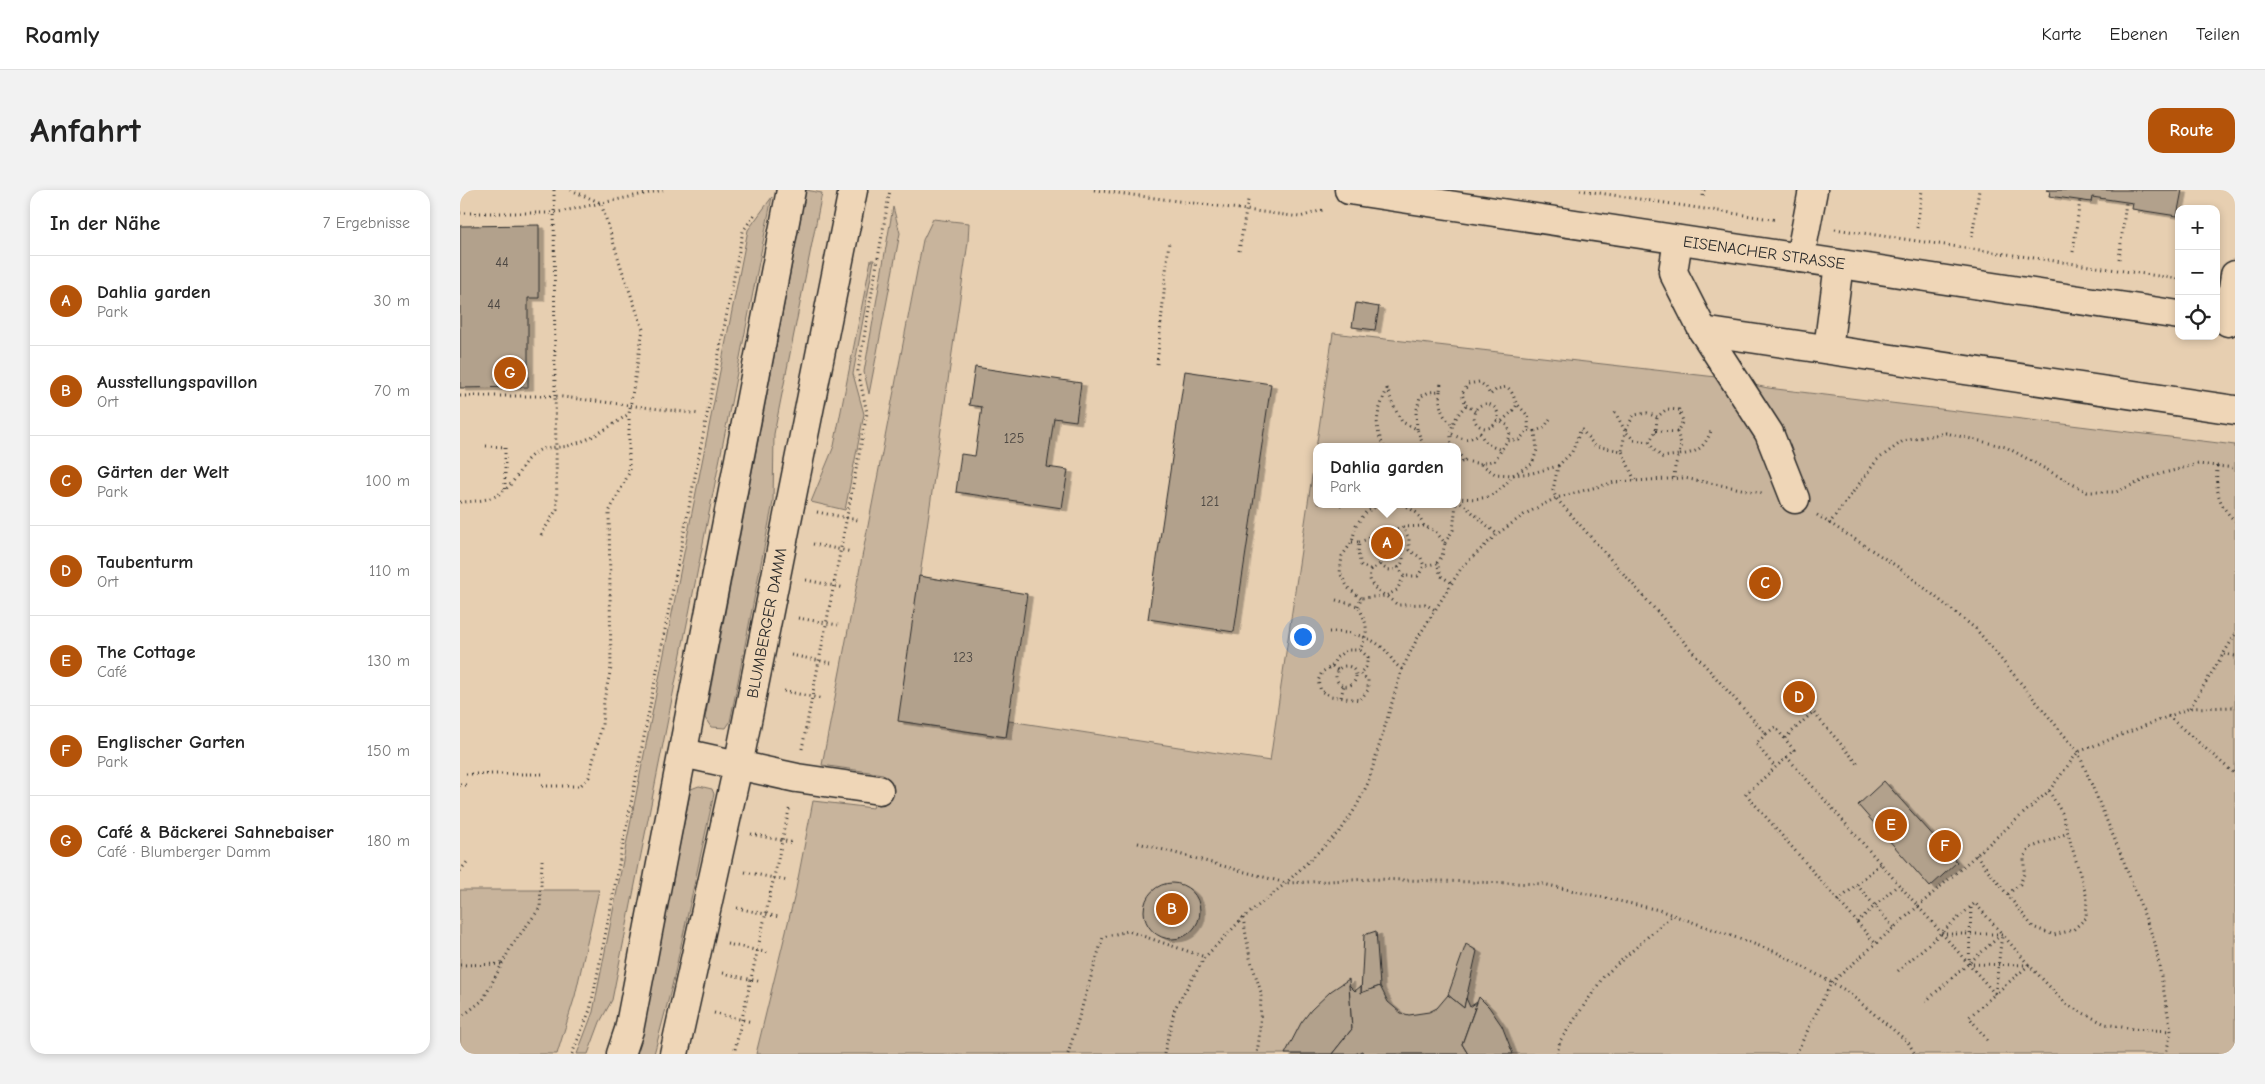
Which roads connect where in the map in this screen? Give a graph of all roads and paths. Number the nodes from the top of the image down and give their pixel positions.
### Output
1 (554, 190) edge
2 (571, 190) edge
3 (663, 190) edge
4 (791, 190) edge
5 (853, 190) edge
6 (890, 190) edge
7 (1349, 190) edge
8 (1580, 190) edge
9 (1704, 190) edge
10 (1813, 190) edge
11 (1922, 190) edge
12 (1979, 190) edge
13 (1378, 192) edge
14 (1703, 196) dead end
15 (1248, 200) dead end
16 (2080, 200) dead end
17 (2126, 202) dead end
18 (601, 203) junction
19 (758, 210) dead end
20 (460, 213) edge
21 (554, 213) junction
22 (1806, 225) junction
23 (1917, 228) dead end
24 (1972, 237) dead end
25 (1678, 240) junction
26 (1169, 241) dead end
27 (1239, 251) dead end
28 (2073, 252) dead end
29 (1800, 258) junction
30 (2119, 258) dead end
31 (1839, 264) junction
32 (2235, 275) edge
33 (2175, 278) edge
34 (2175, 314) edge
35 (2226, 322) edge
36 (1703, 331) junction
37 (1828, 349) junction
38 (1157, 364) dead end
39 (1441, 382) dead end
40 (1440, 391) junction
41 (1490, 395) junction
42 (460, 396) edge
43 (555, 396) junction
44 (1488, 404) junction
45 (1517, 404) junction
46 (630, 405) junction
47 (1466, 405) junction
48 (2235, 410) edge
49 (1474, 411) junction
50 (1616, 412) dead end
51 (629, 414) junction
52 (700, 414) dead end
53 (1657, 417) junction
54 (1550, 419) dead end
55 (1497, 420) junction
56 (1502, 421) junction
57 (1452, 425) junction
58 (1481, 427) junction
59 (1417, 429) junction
60 (1528, 430) junction
61 (1535, 431) junction
62 (1625, 431) junction
63 (1656, 431) junction
64 (1711, 431) dead end
65 (1677, 432) junction
66 (1451, 434) junction
67 (1480, 434) junction
68 (1507, 441) junction
69 (1650, 442) junction
70 (1382, 443) edge
71 (1422, 443) edge
72 (1452, 443) edge
73 (486, 446) dead end
74 (555, 447) junction
75 (1503, 450) junction
76 (1622, 451) junction
77 (1461, 456) edge
78 (1679, 456) junction
79 (1465, 461) junction
80 (1461, 462) edge
81 (1481, 464) junction
82 (1558, 466) junction
83 (2217, 466) junction
84 (2235, 468) edge
85 (1513, 475) junction
86 (1674, 478) junction
87 (1635, 480) junction
88 (505, 489) junction
89 (1556, 498) junction
90 (1461, 499) edge
91 (1795, 500) junction
92 (460, 502) edge
93 (1461, 502) edge
94 (1374, 508) edge
95 (1409, 508) edge
96 (1456, 508) edge
97 (2235, 521) edge
98 (1829, 524) junction
99 (1403, 526) junction
100 (1424, 526) junction
101 (1497, 534) junction
102 (541, 535) dead end
103 (1379, 535) junction
104 (1352, 542) junction
105 (1360, 542) junction
106 (810, 543) dead end
107 (1445, 544) junction
108 (1385, 548) junction
109 (841, 549) junction
110 (1409, 550) junction
111 (852, 552) dead end
112 (1402, 555) junction
113 (1437, 563) junction
114 (1380, 564) junction
115 (1424, 566) junction
116 (1398, 568) junction
117 (1370, 570) junction
118 (1404, 576) junction
119 (802, 579) dead end
120 (1452, 583) junction
121 (834, 586) junction
122 (845, 588) dead end
123 (1386, 596) junction
124 (1361, 598) junction
125 (1336, 600) dead end
126 (1358, 606) junction
127 (1435, 610) junction
128 (795, 617) dead end
129 (827, 623) junction
130 (838, 625) dead end
131 (1329, 632) dead end
132 (2235, 634) edge
133 (1366, 638) junction
134 (1360, 650) junction
135 (788, 654) dead end
136 (2224, 654) junction
137 (2235, 656) edge
138 (819, 660) junction
139 (831, 663) dead end
140 (1332, 666) junction
141 (1402, 669) junction
142 (1338, 670) junction
143 (1358, 673) junction
144 (1344, 685) junction
145 (781, 691) dead end
146 (812, 697) junction
147 (1341, 697) junction
148 (823, 699) dead end
149 (2235, 707) edge
150 (2190, 708) junction
151 (2168, 716) junction
152 (1766, 734) junction
153 (1784, 738) junction
154 (2078, 752) junction
155 (683, 753) junction
156 (1787, 757) junction
157 (1859, 765) dead end
158 (738, 766) junction
159 (1776, 768) junction
160 (466, 774) dead end
161 (542, 774) dead end
162 (2235, 774) edge
163 (797, 778) junction
164 (460, 785) edge
165 (466, 785) dead end
166 (542, 786) dead end
167 (879, 790) dead end
168 (2049, 792) junction
169 (2068, 833) junction
170 (751, 834) dead end
171 (782, 841) junction
172 (795, 843) dead end
173 (1138, 843) dead end
174 (1976, 855) junction
175 (542, 860) dead end
176 (467, 862) dead end
177 (1880, 864) junction
178 (460, 871) edge
179 (742, 871) dead end
180 (774, 878) junction
181 (788, 881) dead end
182 (1286, 882) junction
183 (1857, 885) junction
184 (1898, 885) junction
185 (2008, 894) junction
186 (1838, 901) junction
187 (1875, 906) junction
188 (1918, 907) junction
189 (734, 908) dead end
190 (1971, 908) junction
191 (765, 914) junction
192 (1672, 915) junction
193 (778, 917) dead end
194 (1242, 918) junction
195 (1857, 922) junction
196 (1894, 928) junction
197 (1941, 934) junction
198 (1970, 934) junction
199 (2002, 934) junction
200 (726, 943) dead end
201 (1875, 943) junction
202 (757, 950) junction
203 (769, 953) dead end
204 (1205, 957) junction
205 (502, 964) junction
206 (1968, 964) junction
207 (1998, 964) junction
208 (460, 965) edge
209 (2029, 965) junction
210 (1898, 971) dead end
211 (720, 972) dead end
212 (751, 980) junction
213 (762, 982) dead end
214 (1831, 983) junction
215 (1995, 994) junction
216 (1926, 1001) dead end
217 (711, 1012) dead end
218 (460, 1018) edge
219 (741, 1020) junction
220 (752, 1022) dead end
221 (2171, 1031) junction
222 (1987, 1040) dead end
223 (572, 1054) edge
224 (621, 1054) edge
225 (674, 1054) edge
226 (734, 1054) edge
227 (1068, 1054) edge
228 (1164, 1054) edge
229 (1256, 1054) edge
230 (1556, 1054) edge
231 (1796, 1054) edge
232 (1915, 1054) edge
233 (2166, 1054) edge

1 - 21 path
2 - 18 path
3 - 18 path
4 - 155 main road
5 - 158 main road, BLUMBERGER DAMM
6 - 109 path
7 - 13 main road, EISENACHER STRASSE
8 - 22 path
9 - 14 path
10 - 22 main road
11 - 23 path
12 - 24 path
13 - 25 main road, EISENACHER STRASSE
15 - 27 path
16 - 28 path
17 - 30 path
18 - 21 path
18 - 46 path
19 - 223 path
20 - 21 path
21 - 43 path
22 - 29 main road
22 - 33 path
25 - 29 main road, EISENACHER STRASSE
25 - 36 main road
26 - 38 path
29 - 31 main road, EISENACHER STRASSE
31 - 34 main road, EISENACHER STRASSE
31 - 37 main road
32 - 35 main road
36 - 37 main road
36 - 91 main road
37 - 48 main road
39 - 40 path
40 - 57 path
40 - 59 path
41 - 44 path
41 - 45 path
41 - 47 path
42 - 43 path
43 - 46 path
43 - 74 path
44 - 49 path
44 - 55 path
45 - 56 path
45 - 60 path
46 - 51 path
46 - 52 path
47 - 49 path
47 - 57 path
49 - 58 path
50 - 62 path
51 - 74 path
51 - 166 path
53 - 62 path
53 - 63 path
53 - 65 path
54 - 61 path
55 - 56 path
55 - 58 path
56 - 68 path
57 - 66 path
58 - 67 path
59 - 70 path
59 - 71 path
60 - 61 path
60 - 68 path
61 - 85 path
62 - 69 path
62 - 76 path
63 - 65 path
63 - 69 path
64 - 78 path
65 - 78 path
66 - 67 path
66 - 72 path
67 - 75 path
68 - 75 path
69 - 78 path
73 - 88 path
74 - 88 path
74 - 102 path
75 - 81 path
76 - 82 path
76 - 87 path
77 - 79 path
78 - 86 path
79 - 80 path
79 - 81 path
81 - 85 path
82 - 85 path
82 - 89 path
83 - 84 path
83 - 97 path
83 - 98 path
85 - 90 path
86 - 87 path
86 - 91 path
87 - 89 path
88 - 92 path
89 - 101 path
89 - 152 path
91 - 98 path
93 - 101 path
94 - 104 path
95 - 100 path
96 - 107 path
98 - 154 path
99 - 100 path
99 - 103 path
99 - 110 path
100 - 107 path
101 - 120 path
103 - 105 path
103 - 108 path
104 - 105 path
104 - 124 path
105 - 117 path
106 - 109 path
107 - 113 path
108 - 112 path
108 - 114 path
109 - 111 path
109 - 121 path
110 - 112 path
110 - 115 path
112 - 116 path
113 - 115 path
113 - 120 path
114 - 116 path
114 - 117 path
115 - 118 path
116 - 118 path
117 - 123 path
118 - 123 path
119 - 121 path
120 - 127 path
121 - 122 path
121 - 129 path
123 - 124 path
123 - 127 path
124 - 126 path
125 - 126 path
126 - 133 path
127 - 141 path
128 - 129 path
129 - 130 path
129 - 138 path
131 - 133 path
132 - 136 path
133 - 134 path
133 - 141 path
134 - 140 path
134 - 143 path
135 - 138 path
136 - 137 path
136 - 150 path
138 - 139 path
138 - 146 path
140 - 142 path
140 - 147 path
141 - 182 path
142 - 143 path
142 - 144 path
143 - 144 path
143 - 147 path
144 - 147 path
145 - 146 path
146 - 148 path
146 - 163 path
149 - 150 path
150 - 151 path
151 - 154 path
151 - 162 path
152 - 153 path
152 - 159 path
153 - 156 path
153 - 157 path
154 - 168 path
154 - 221 path
155 - 158 main road
155 - 224 main road
156 - 159 path
156 - 177 path
158 - 163 main road
158 - 225 main road, BLUMBERGER DAMM
159 - 186 path
160 - 161 path
163 - 167 main road
163 - 171 path
164 - 165 path
168 - 169 path
168 - 174 path
169 - 185 path
169 - 185 path
170 - 171 path
171 - 172 path
171 - 180 path
173 - 182 path
174 - 185 path
174 - 188 path
175 - 205 path
176 - 178 path
177 - 183 path
177 - 184 path
179 - 180 path
180 - 181 path
180 - 191 path
182 - 192 path
182 - 194 path
183 - 186 path
183 - 187 path
184 - 187 path
184 - 188 path
186 - 195 path
187 - 195 path
187 - 196 path
188 - 196 path
188 - 197 path
189 - 191 path
190 - 197 path
190 - 198 path
190 - 199 path
191 - 193 path
191 - 202 path
192 - 214 path
192 - 230 path
194 - 204 path
194 - 229 path
195 - 201 path
196 - 201 path
197 - 198 path
197 - 206 path
197 - 210 path
198 - 199 path
198 - 206 path
199 - 206 path
199 - 207 path
199 - 209 path
200 - 202 path
201 - 214 path
202 - 203 path
202 - 212 path
204 - 227 path
204 - 228 path
205 - 208 path
205 - 218 path
206 - 207 path
206 - 215 path
206 - 216 path
207 - 209 path
207 - 215 path
209 - 215 path
209 - 221 path
211 - 212 path
212 - 213 path
212 - 219 path
214 - 231 path
214 - 232 path
215 - 222 path
217 - 219 path
219 - 220 path
219 - 226 path
221 - 233 path

